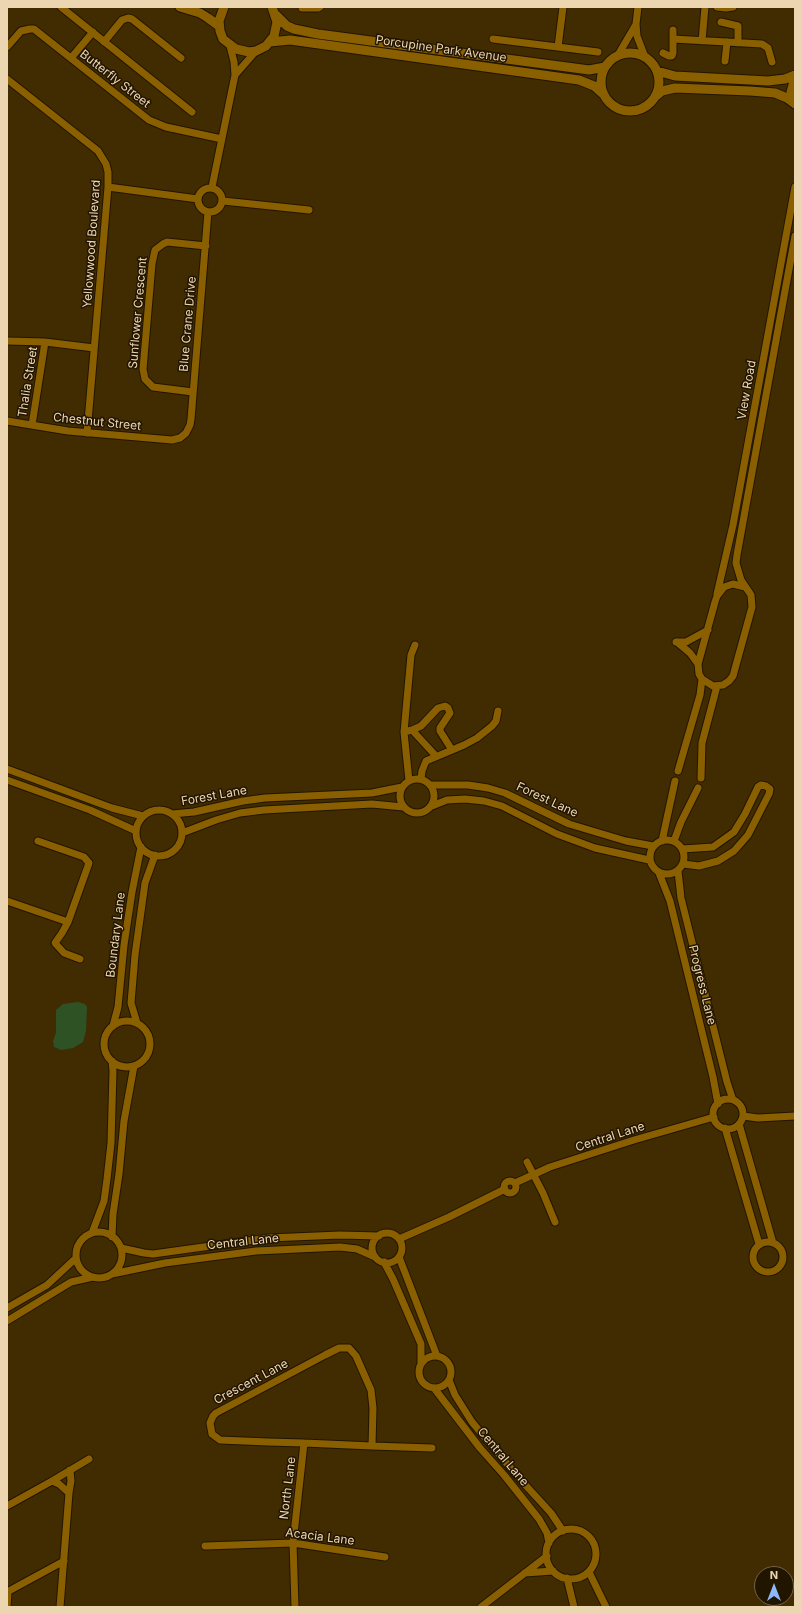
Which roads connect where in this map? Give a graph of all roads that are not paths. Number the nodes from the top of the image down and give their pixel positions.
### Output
1 (61, 7) edge
2 (180, 7) edge
3 (224, 7) edge
4 (320, 7) edge
5 (563, 7) edge
6 (638, 7) edge
7 (705, 7) edge
8 (717, 7) edge
9 (733, 7) edge
10 (302, 8) edge
11 (274, 11) edge
12 (721, 22) dead end
13 (636, 24) junction
14 (219, 26) junction
15 (673, 30) dead end
16 (93, 32) junction
17 (492, 39) dead end
18 (673, 39) junction
19 (702, 41) junction
20 (104, 42) junction
21 (270, 42) junction
22 (727, 42) junction
23 (738, 43) junction
24 (230, 46) junction
25 (7, 47) edge
26 (558, 47) junction
27 (256, 51) junction
28 (598, 52) dead end
29 (662, 54) dead end
30 (618, 55) junction
31 (645, 57) junction
32 (71, 58) junction
33 (181, 58) dead end
34 (725, 61) dead end
35 (772, 62) dead end
36 (605, 67) junction
37 (657, 71) junction
38 (235, 75) junction
39 (795, 75) edge
40 (795, 78) edge
41 (7, 79) edge
42 (604, 95) junction
43 (654, 99) junction
44 (795, 104) edge
45 (192, 112) dead end
46 (222, 139) junction
47 (108, 187) junction
48 (212, 187) junction
49 (795, 187) edge
50 (198, 199) junction
51 (223, 201) junction
52 (308, 210) dead end
53 (208, 212) junction
54 (795, 236) edge
55 (785, 243) junction
56 (794, 244) junction
57 (206, 246) junction
58 (7, 341) edge
59 (45, 342) junction
60 (94, 348) junction
61 (193, 392) junction
62 (7, 421) edge
63 (32, 425) junction
64 (87, 433) junction
65 (184, 436) joint
66 (745, 587) junction
67 (717, 596) junction
68 (708, 630) junction
69 (415, 645) dead end
70 (698, 664) junction
71 (702, 679) junction
72 (717, 686) junction
73 (498, 711) dead end
74 (412, 730) junction
75 (404, 732) junction
76 (452, 750) junction
77 (436, 756) junction
78 (7, 769) edge
79 (678, 771) dead end
80 (701, 778) dead end
81 (421, 779) junction
82 (7, 780) edge
83 (409, 781) junction
84 (675, 781) dead end
85 (431, 785) junction
86 (402, 787) junction
87 (698, 788) dead end
88 (432, 806) junction
89 (403, 807) junction
90 (119, 810) junction
91 (172, 814) junction
92 (143, 816) junction
93 (114, 820) junction
94 (136, 831) junction
95 (182, 833) junction
96 (38, 841) dead end
97 (662, 841) junction
98 (674, 841) junction
99 (653, 846) junction
100 (141, 847) junction
101 (682, 850) junction
102 (155, 855) junction
103 (650, 860) junction
104 (684, 864) junction
105 (678, 871) junction
106 (659, 872) junction
107 (7, 901) edge
108 (68, 922) junction
109 (80, 959) dead end
110 (137, 1023) junction
111 (114, 1026) junction
112 (112, 1061) junction
113 (134, 1066) junction
114 (733, 1100) junction
115 (718, 1104) junction
116 (743, 1116) junction
117 (795, 1116) edge
118 (714, 1117) junction
119 (739, 1124) junction
120 (725, 1128) junction
121 (527, 1162) dead end
122 (534, 1174) junction
123 (555, 1222) dead end
124 (92, 1233) junction
125 (379, 1236) junction
126 (112, 1237) junction
127 (399, 1239) junction
128 (773, 1243) junction
129 (759, 1244) junction
130 (121, 1248) junction
131 (375, 1257) junction
132 (399, 1257) junction
133 (76, 1258) junction
134 (384, 1262) junction
135 (112, 1274) junction
136 (93, 1277) junction
137 (7, 1308) edge
138 (7, 1321) edge
139 (437, 1356) junction
140 (421, 1364) junction
141 (449, 1380) junction
142 (434, 1388) junction
143 (304, 1443) junction
144 (372, 1446) junction
145 (432, 1448) dead end
146 (89, 1459) dead end
147 (70, 1470) junction
148 (52, 1481) junction
149 (69, 1493) junction
150 (7, 1506) edge
151 (563, 1531) junction
152 (293, 1543) junction
153 (549, 1543) junction
154 (205, 1546) dead end
155 (547, 1556) junction
156 (385, 1557) dead end
157 (64, 1561) junction
158 (553, 1571) junction
159 (589, 1572) junction
160 (525, 1573) junction
161 (567, 1578) junction
162 (7, 1592) edge
163 (7, 1607) edge
164 (60, 1607) edge
165 (295, 1607) edge
166 (481, 1607) edge
167 (574, 1607) edge
168 (606, 1607) edge

1 - 16 street
2 - 14 street
3 - 14 street
4 - 10 street
5 - 26 street
6 - 13 street
7 - 19 street
8 - 9 street
11 - 21 street
11 - 36 street, Porcupine Park Avenue
12 - 23 street
13 - 30 street
13 - 31 street
14 - 24 street
15 - 18 street
16 - 20 street
16 - 32 street
17 - 26 street
18 - 19 street
18 - 29 street
19 - 22 street
20 - 33 street
20 - 45 street
21 - 27 street
21 - 42 street, Porcupine Park Avenue
22 - 23 street
22 - 34 street
23 - 35 street
24 - 27 street
24 - 38 street
25 - 32 street, Butterfly Street
26 - 28 street
27 - 38 street
30 - 31 street
30 - 36 street
31 - 37 street
32 - 46 street, Butterfly Street
36 - 42 street
37 - 39 street
37 - 43 street
38 - 46 street
40 - 44 street
41 - 47 street, Yellowwood Boulevard
42 - 43 street
43 - 44 street
46 - 48 street
47 - 50 street
47 - 60 street, Yellowwood Boulevard
48 - 50 street
48 - 51 street
49 - 55 street, View Road
50 - 53 street
51 - 52 street
51 - 53 street
53 - 57 street, Blue Crane Drive
54 - 56 street, View Road
55 - 56 street
55 - 67 street, View Road
56 - 66 street, View Road
57 - 61 street, Blue Crane Drive
57 - 61 street, Sunflower Crescent
58 - 59 street
59 - 60 street
59 - 63 street, Thalia Street
60 - 64 street, Yellowwood Boulevard
61 - 65 street, Blue Crane Drive
62 - 63 street, Chestnut Street
63 - 64 street, Chestnut Street
64 - 65 street, Chestnut Street
66 - 67 street
66 - 72 street, View Road
67 - 68 street, View Road
68 - 70 street, View Road
68 - 70 street
69 - 75 street
70 - 71 street
71 - 72 street
71 - 79 street
72 - 80 street
73 - 76 street
74 - 75 street
74 - 76 street
74 - 77 street
75 - 83 street
76 - 77 street
77 - 81 street
78 - 90 street
81 - 83 street
81 - 85 street
82 - 93 street
83 - 86 street
84 - 97 street
85 - 88 street
85 - 99 street, Forest Lane
86 - 89 street
86 - 91 street, Forest Lane
87 - 98 street
88 - 89 street
88 - 103 street, Forest Lane
89 - 95 street, Forest Lane
90 - 92 street
90 - 93 street
91 - 92 street
91 - 95 street
92 - 94 street
93 - 94 street
94 - 100 street
95 - 102 street
96 - 108 street
97 - 98 street
97 - 99 street
98 - 101 street
99 - 103 street
100 - 102 street
100 - 111 street, Boundary Lane
101 - 104 street
101 - 104 street
102 - 110 street, Boundary Lane
103 - 106 street
104 - 105 street
105 - 106 street
105 - 114 street, Progress Lane
106 - 115 street, Progress Lane
107 - 108 street
108 - 109 street
110 - 111 street
110 - 113 street
111 - 112 street
112 - 113 street
112 - 124 street
113 - 126 street
114 - 115 street
114 - 116 street
115 - 118 street
116 - 117 street
116 - 119 street
118 - 120 street
118 - 122 street, Central Lane
119 - 120 street
119 - 128 street
120 - 129 street
121 - 122 street
122 - 123 street
122 - 127 street, Central Lane
124 - 126 street
124 - 133 street
125 - 127 street, Central Lane
125 - 130 street, Central Lane
125 - 131 street
126 - 130 street
127 - 132 street, Central Lane
128 - 129 street
128 - 129 street
130 - 135 street
131 - 134 street, Central Lane
131 - 135 street, Central Lane
132 - 134 street
132 - 139 street, Central Lane
133 - 136 street
133 - 137 street
134 - 140 street, Central Lane
135 - 136 street
136 - 138 street
139 - 140 street
139 - 141 street, Central Lane
140 - 142 street, Central Lane
141 - 142 street
141 - 151 street, Central Lane
142 - 153 street, Central Lane
143 - 144 street, Crescent Lane
143 - 144 street, Crescent Lane
143 - 152 street, North Lane
144 - 145 street, Crescent Lane
146 - 147 street
147 - 148 street
147 - 149 street
148 - 149 street
148 - 150 street
149 - 157 street
151 - 153 street
151 - 159 street
152 - 154 street, Acacia Lane
152 - 156 street, Acacia Lane
152 - 165 street, North Lane
153 - 155 street, Central Lane
155 - 158 street
155 - 160 street
157 - 162 street
157 - 164 street
158 - 160 street
158 - 161 street
159 - 161 street
159 - 168 street
160 - 166 street
161 - 167 street
162 - 163 street

